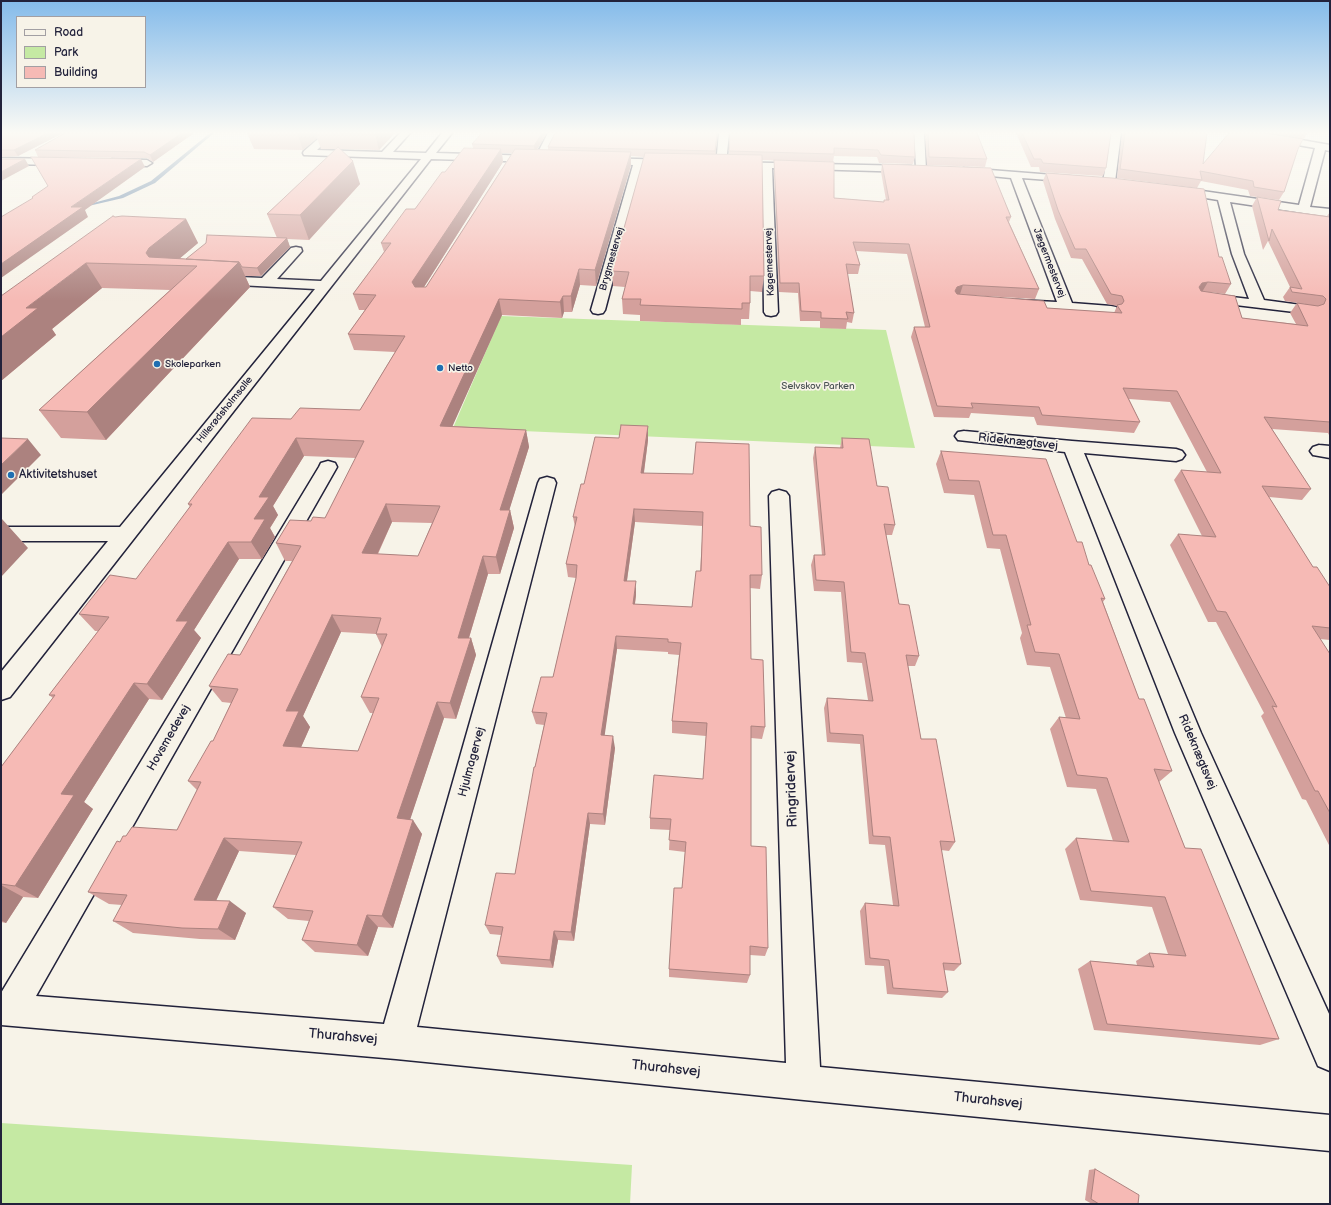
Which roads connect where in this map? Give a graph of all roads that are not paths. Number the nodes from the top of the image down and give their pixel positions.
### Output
1 (402, 189) edge
2 (631, 189) edge
3 (768, 189) edge
4 (1021, 189) edge
5 (1170, 189) edge
6 (1311, 189) edge
7 (1224, 197) junction
8 (1304, 208) junction
9 (1330, 212) edge
10 (296, 250) edge
11 (206, 280) edge
12 (266, 282) junction
13 (325, 285) junction
14 (1202, 297) edge
15 (1005, 303) edge
16 (1258, 304) junction
17 (1066, 307) junction
18 (598, 310) dead end
19 (1111, 310) edge
20 (1311, 310) edge
21 (771, 312) dead end
22 (964, 436) dead end
23 (1072, 448) junction
24 (1176, 455) dead end
25 (328, 467) dead end
26 (546, 483) dead end
27 (780, 496) dead end
28 (1, 534) edge
29 (125, 534) junction
30 (1, 690) edge
31 (5, 1009) edge
32 (396, 1042) junction
33 (1330, 1054) edge
34 (804, 1083) junction
35 (1330, 1133) edge

1 - 13 street, Hillerødsholmsalle
2 - 18 street, Brygmestervej
3 - 21 street, Køgemestervej
4 - 17 street, Jægermestervej
5 - 7 street
6 - 8 street
7 - 8 street
7 - 16 street
8 - 9 street
10 - 12 street
11 - 12 street
12 - 13 street
13 - 29 street, Hillerødsholmsalle
14 - 16 street
15 - 17 street, Jægermestervej
16 - 20 street
17 - 19 street, Jægermestervej
22 - 23 street, Rideknægtsvej
23 - 24 street, Rideknægtsvej
23 - 33 street, Rideknægtsvej
25 - 31 street, Hovsmedevej
26 - 32 street, Hjulmagervej
27 - 34 street, Ringridervej
28 - 29 street
29 - 30 street, Hillerødsholmsalle
31 - 32 street, Thurahsvej
32 - 34 street, Thurahsvej
34 - 35 street, Thurahsvej

